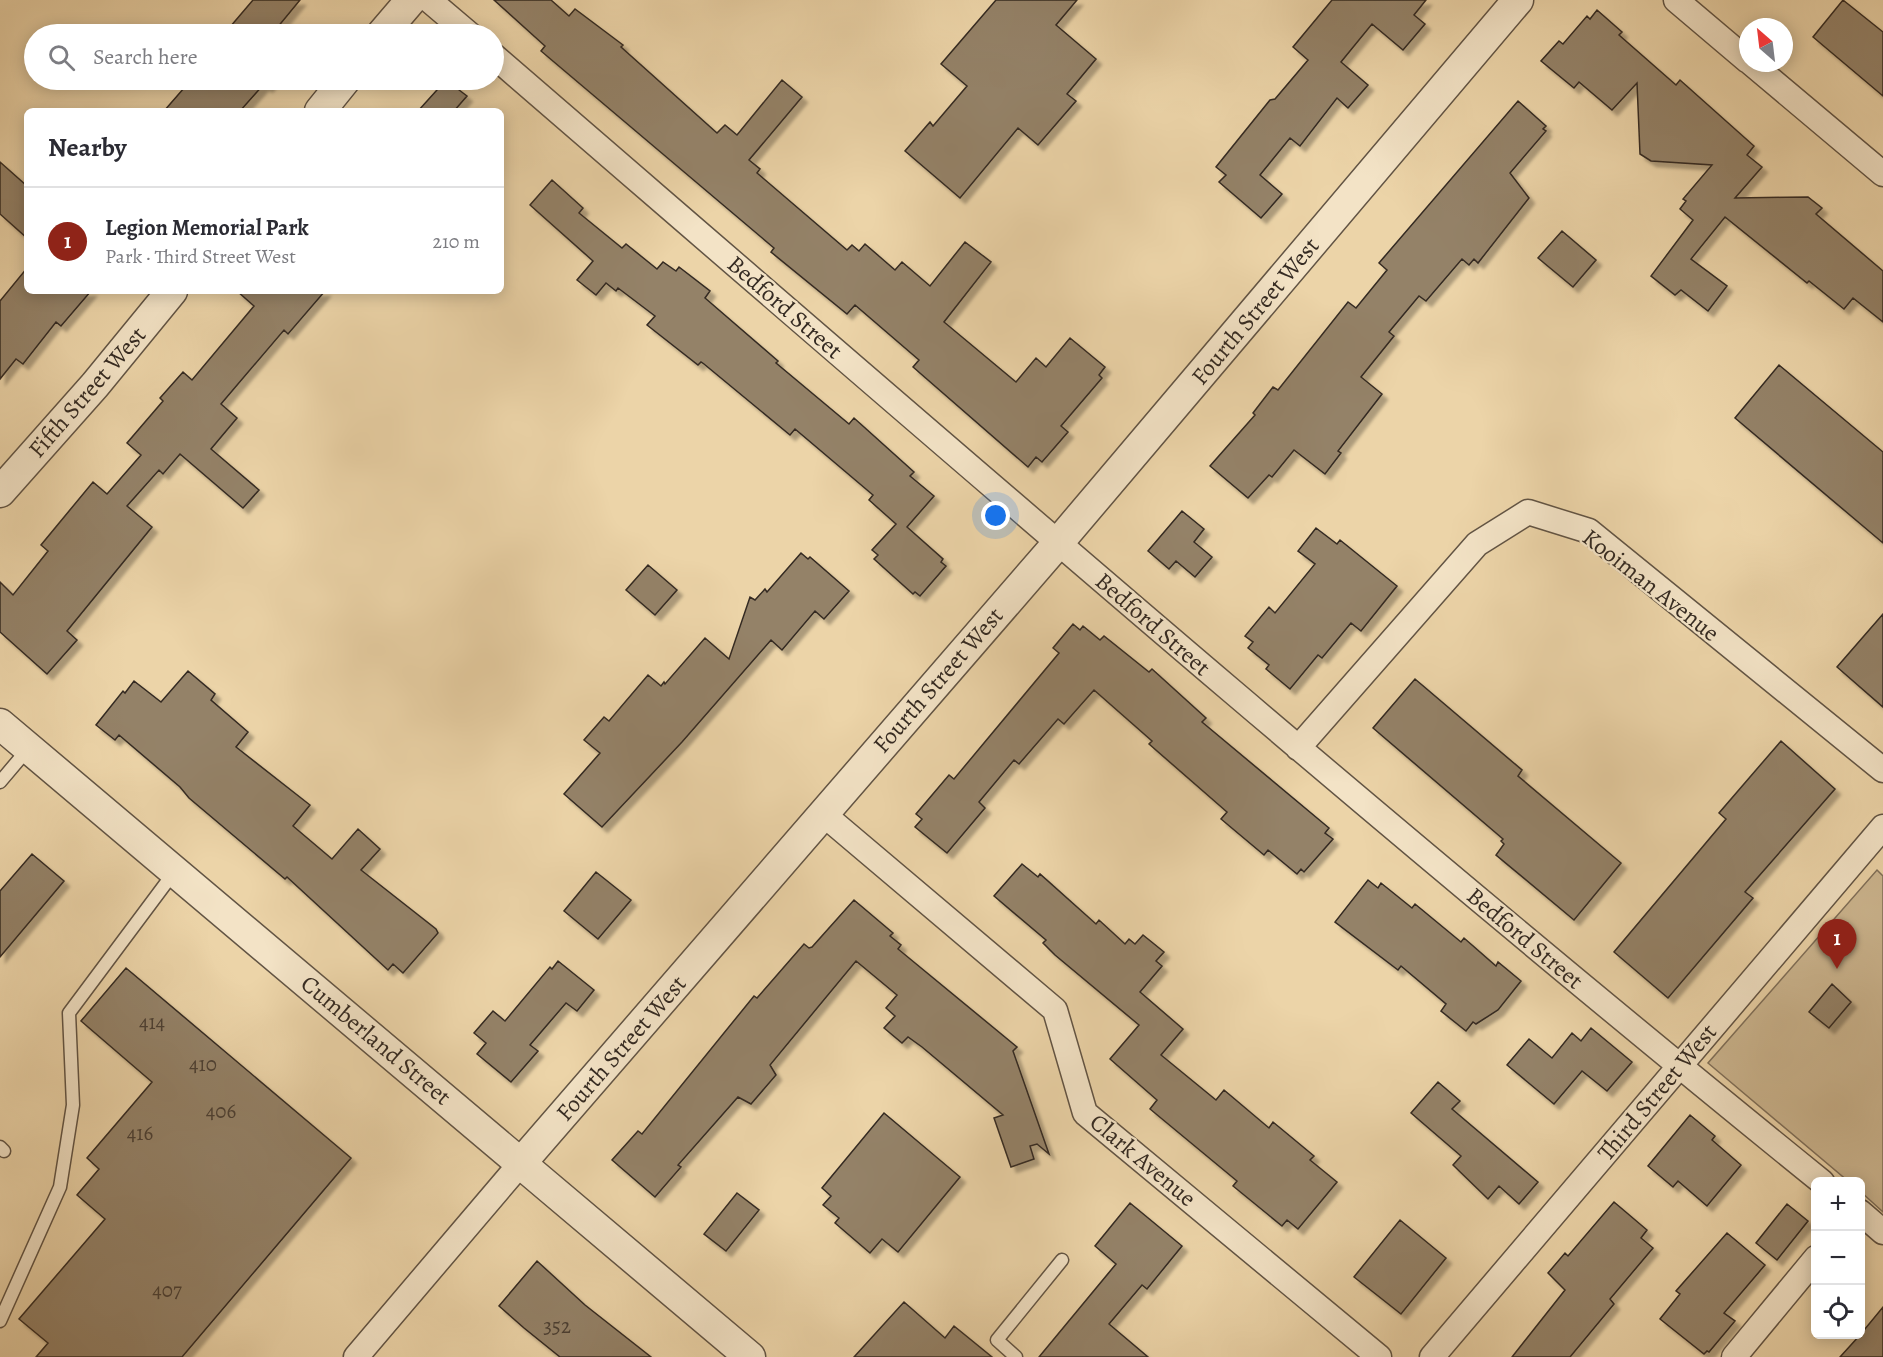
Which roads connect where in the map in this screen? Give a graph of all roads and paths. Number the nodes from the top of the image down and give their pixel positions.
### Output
1 (411, 0) edge
2 (429, 0) edge
3 (1518, 0) edge
4 (1676, 0) edge
5 (391, 24) edge
6 (457, 24) edge
7 (1739, 54) edge
8 (504, 65) edge
9 (1761, 72) edge
10 (337, 90) edge
11 (322, 108) edge
12 (1883, 174) edge
13 (170, 294) edge
14 (0, 492) edge
15 (1058, 543) junction
16 (0, 724) edge
17 (29, 748) junction
18 (1298, 748) junction
19 (1883, 770) edge
20 (0, 782) edge
21 (822, 813) junction
22 (1883, 827) edge
23 (175, 870) junction
24 (1679, 1065) junction
25 (521, 1163) junction
26 (1816, 1177) edge
27 (1865, 1216) edge
28 (1883, 1232) edge
29 (1062, 1260) dead end
30 (1811, 1263) edge
31 (0, 1320) edge
32 (356, 1357) edge
33 (750, 1357) edge
34 (1016, 1357) edge
35 (1379, 1357) edge
36 (1432, 1357) edge
37 (1734, 1357) edge

1 - 5 street
2 - 6 street
3 - 15 street, Fourth Street West
4 - 7 street
8 - 15 street, Bedford Street
9 - 12 street
10 - 11 street
13 - 14 street, Fifth Street West
15 - 18 street, Bedford Street
15 - 21 street, Fourth Street West
16 - 17 street, Cumberland Street
17 - 20 lane
17 - 23 street, Cumberland Street
18 - 19 street, Kooiman Avenue
18 - 24 street, Bedford Street
21 - 25 street, Fourth Street West
21 - 35 street, Clark Avenue
22 - 24 street, Third Street West
23 - 25 street, Cumberland Street
23 - 31 lane
24 - 26 street, Bedford Street
24 - 36 street, Third Street West
25 - 32 street, Fourth Street West
25 - 33 street, Cumberland Street
27 - 28 street
29 - 34 lane
30 - 37 street

